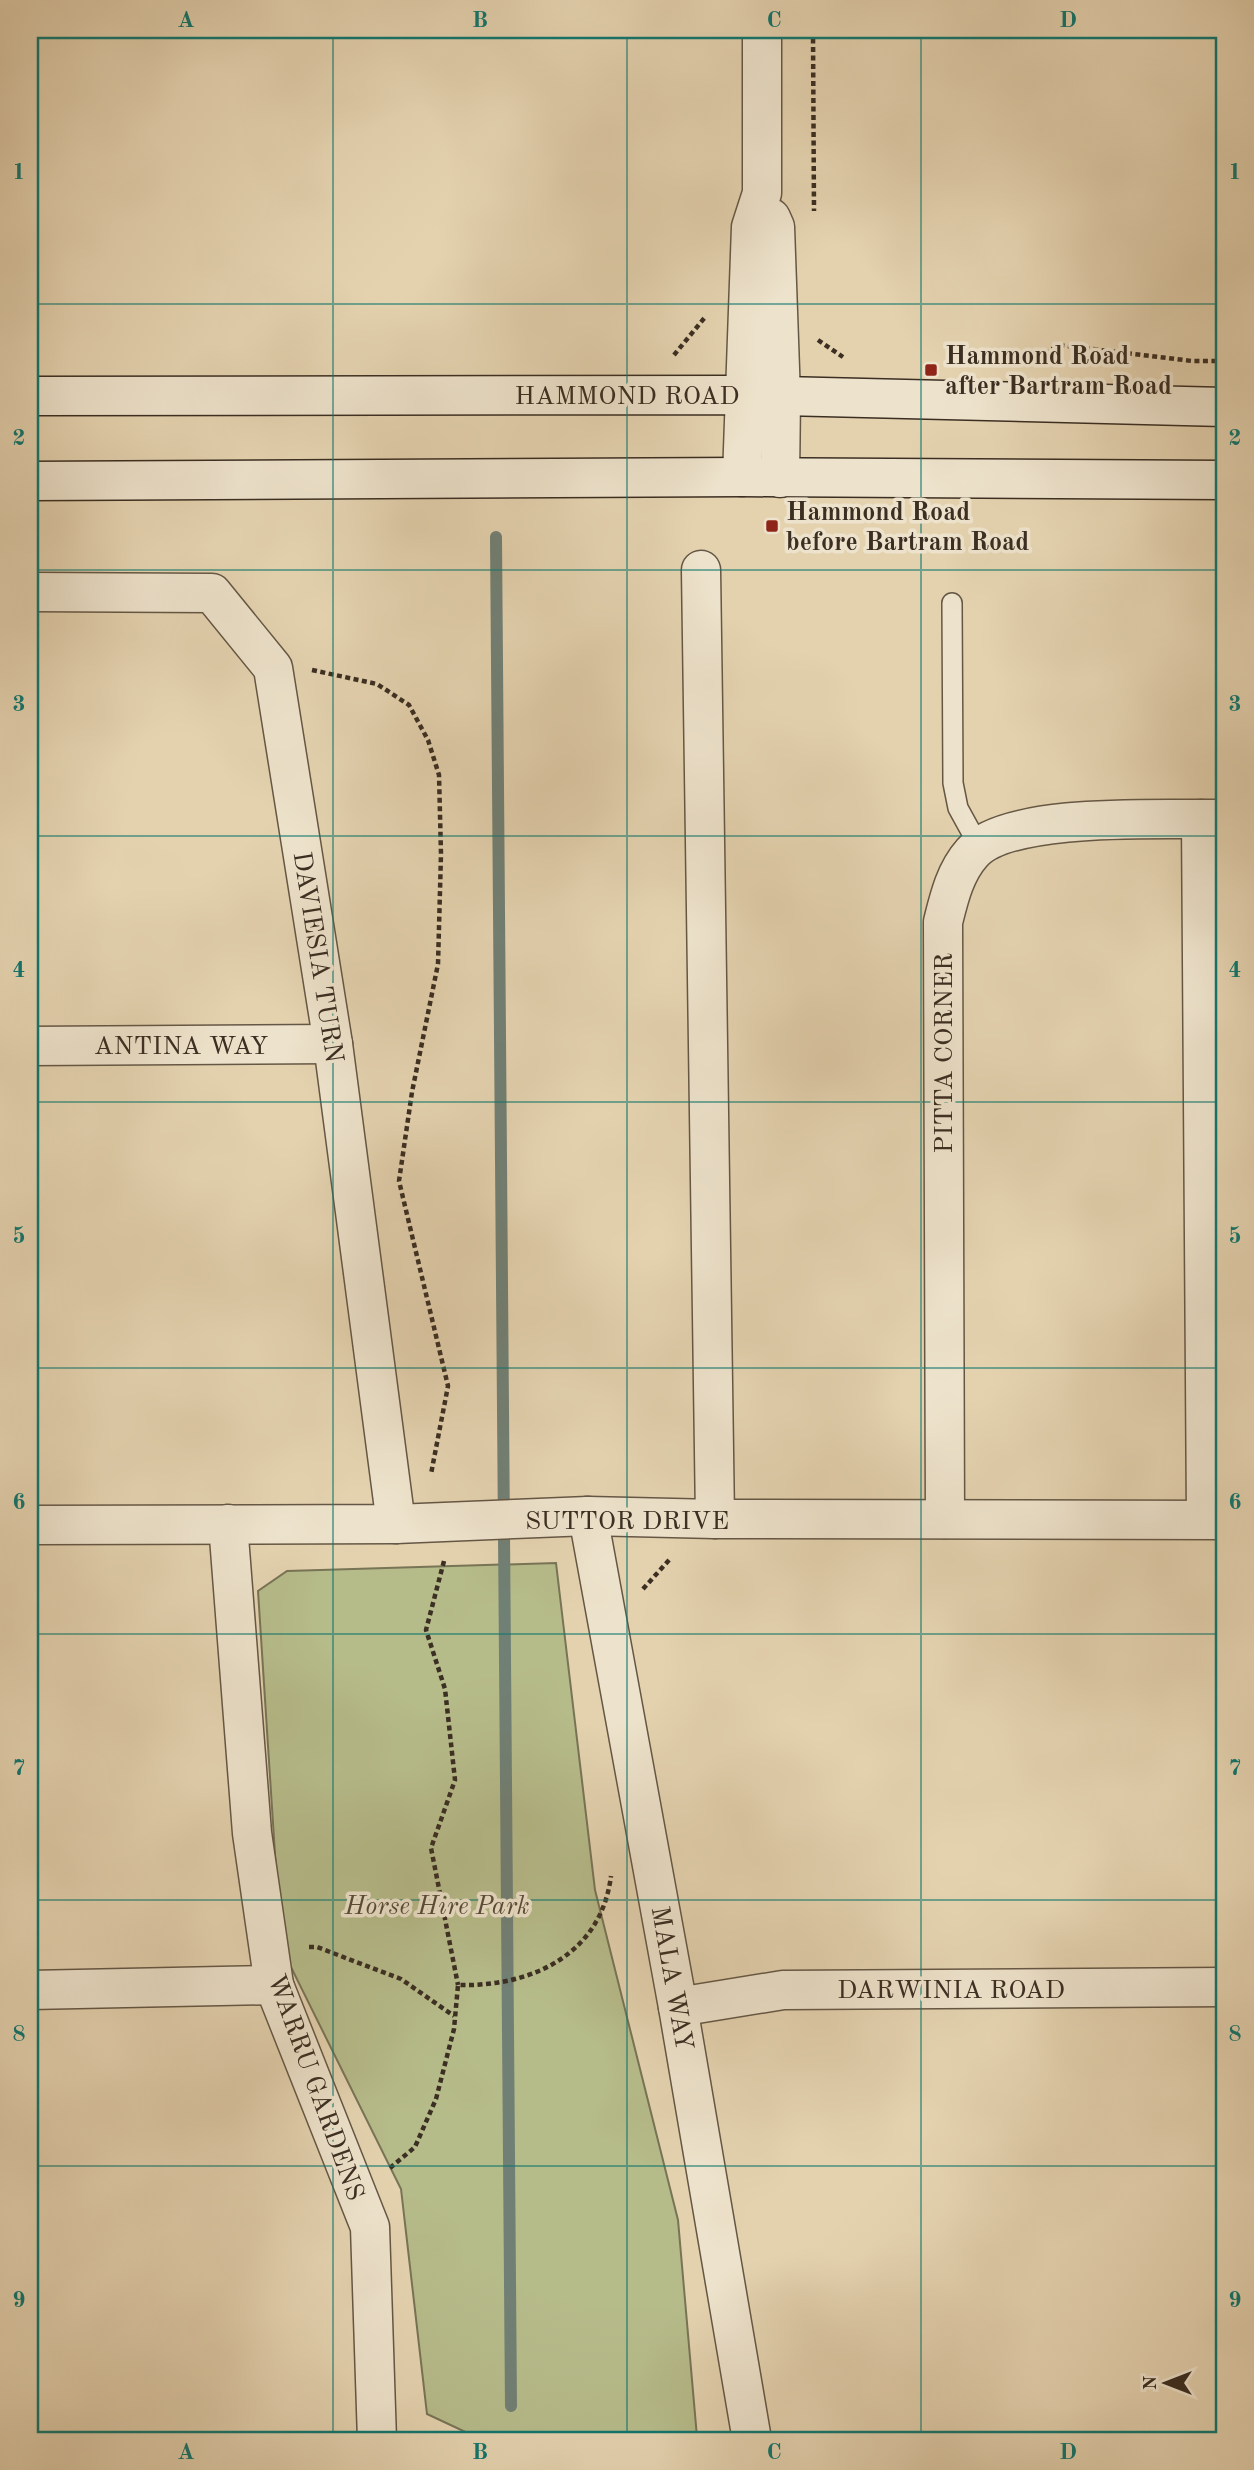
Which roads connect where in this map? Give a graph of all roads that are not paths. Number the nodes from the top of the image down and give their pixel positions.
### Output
1 (762, 30) edge
2 (762, 193) junction
3 (30, 396) edge
4 (762, 396) junction
5 (1224, 407) edge
6 (742, 477) junction
7 (779, 478) junction
8 (1224, 480) edge
9 (30, 481) edge
10 (701, 570) dead end
11 (30, 592) edge
12 (952, 603) dead end
13 (1213, 819) edge
14 (980, 848) junction
15 (333, 1044) junction
16 (30, 1046) edge
17 (588, 1516) junction
18 (715, 1519) junction
19 (945, 1519) junction
20 (1215, 1519) edge
21 (228, 1524) junction
22 (396, 1524) junction
23 (30, 1525) edge
24 (272, 1967) junction
25 (1224, 1987) edge
26 (30, 1990) edge
27 (678, 2007) junction
28 (377, 2440) edge
29 (752, 2440) edge

1 - 2 street
2 - 4 street
2 - 4 street
3 - 4 street, HAMMOND ROAD
4 - 5 street, HAMMOND ROAD
4 - 6 street
4 - 7 street
6 - 7 street
6 - 9 street
7 - 8 street
10 - 18 street
11 - 15 street, DAVIESIA TURN
12 - 14 lane
13 - 14 street, PITTA CORNER
13 - 20 street
14 - 19 street, PITTA CORNER
15 - 16 street, ANTINA WAY
15 - 22 street, DAVIESIA TURN
17 - 18 street, SUTTOR DRIVE
17 - 22 street, SUTTOR DRIVE
17 - 27 street, MALA WAY
18 - 19 street, SUTTOR DRIVE
19 - 20 street, SUTTOR DRIVE
21 - 22 street, SUTTOR DRIVE
21 - 23 street, SUTTOR DRIVE
21 - 24 street, WARRU GARDENS
24 - 26 street
24 - 28 street, WARRU GARDENS
25 - 27 street, DARWINIA ROAD
27 - 29 street, MALA WAY

